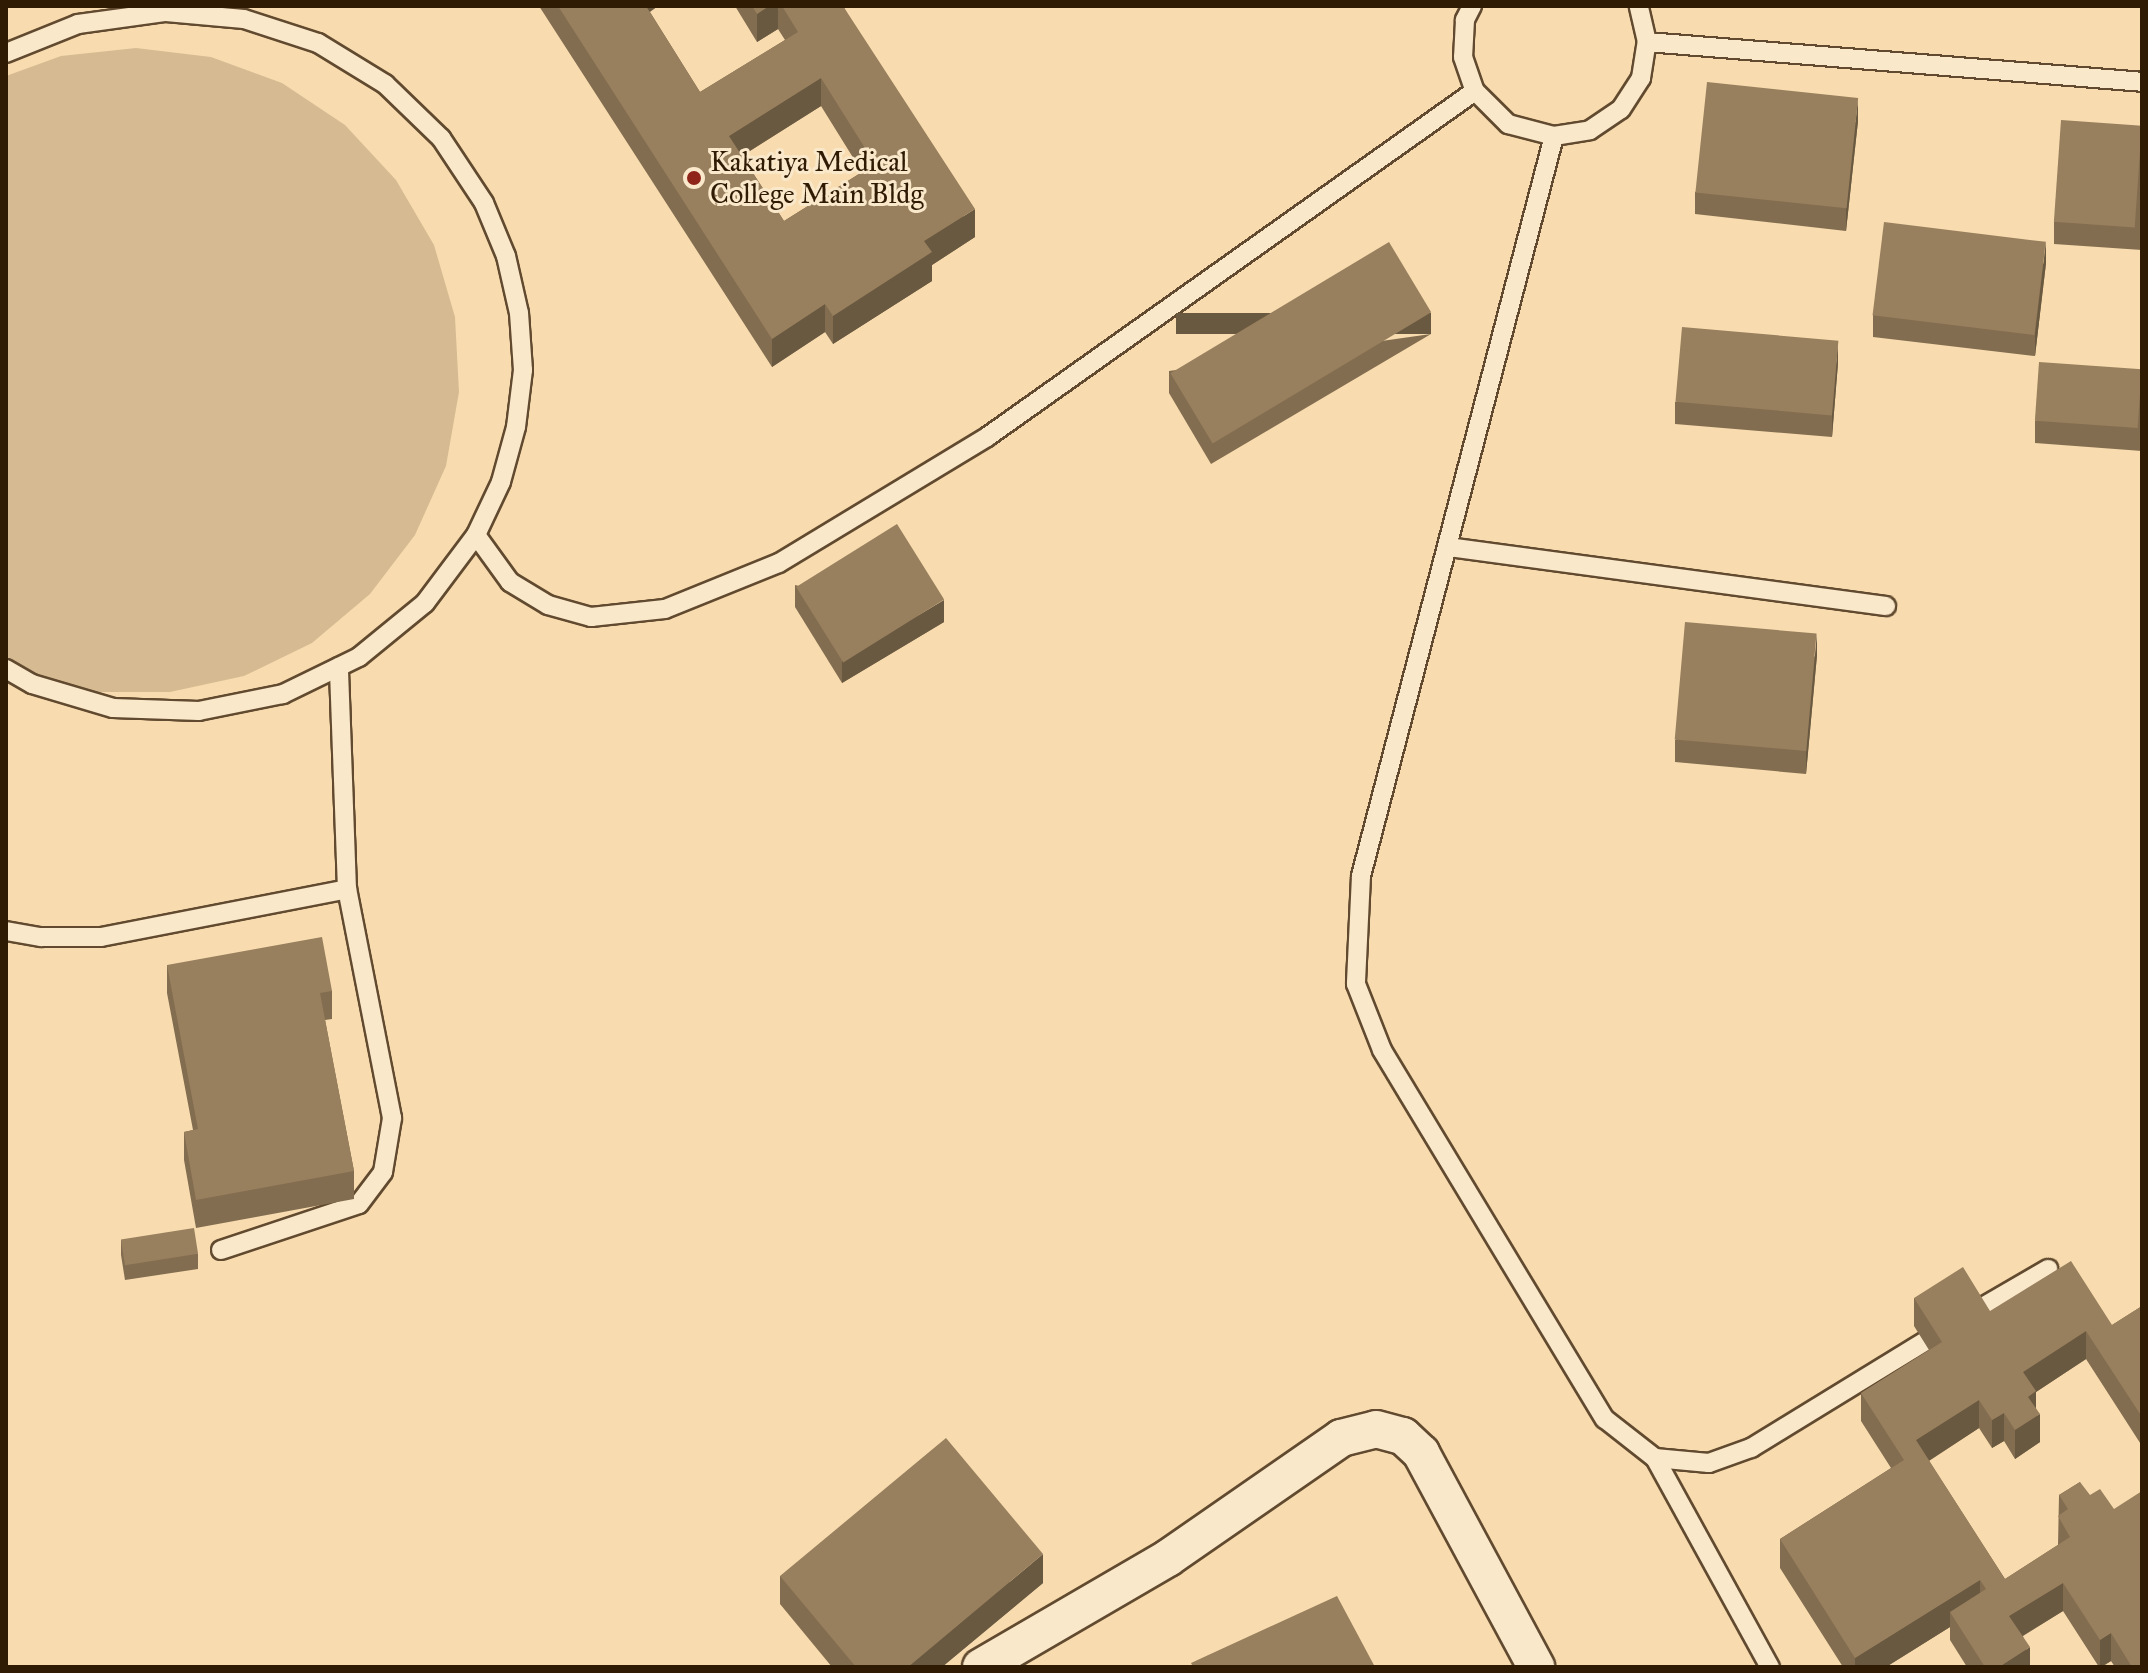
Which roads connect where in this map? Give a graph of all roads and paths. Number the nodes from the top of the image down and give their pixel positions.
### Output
1 (1472, 6) edge
2 (1639, 6) edge
3 (1647, 42) junction
4 (6, 53) edge
5 (2142, 82) edge
6 (1475, 91) junction
7 (1554, 136) junction
8 (476, 535) junction
9 (1449, 547) junction
10 (1886, 606) dead end
11 (339, 667) junction
12 (6, 669) edge
13 (347, 889) junction
14 (6, 931) edge
15 (221, 1250) dead end
16 (2048, 1269) dead end
17 (1655, 1458) junction
18 (981, 1667) edge
19 (1536, 1667) edge
20 (1770, 1667) edge

1 - 6 lane
2 - 3 lane
3 - 5 lane
3 - 7 lane
4 - 8 lane
6 - 7 lane
6 - 8 lane
7 - 9 lane
8 - 11 lane
9 - 10 lane
9 - 17 lane
11 - 12 lane
11 - 13 lane
13 - 14 lane
13 - 15 lane
16 - 17 lane
17 - 20 lane
18 - 19 street

